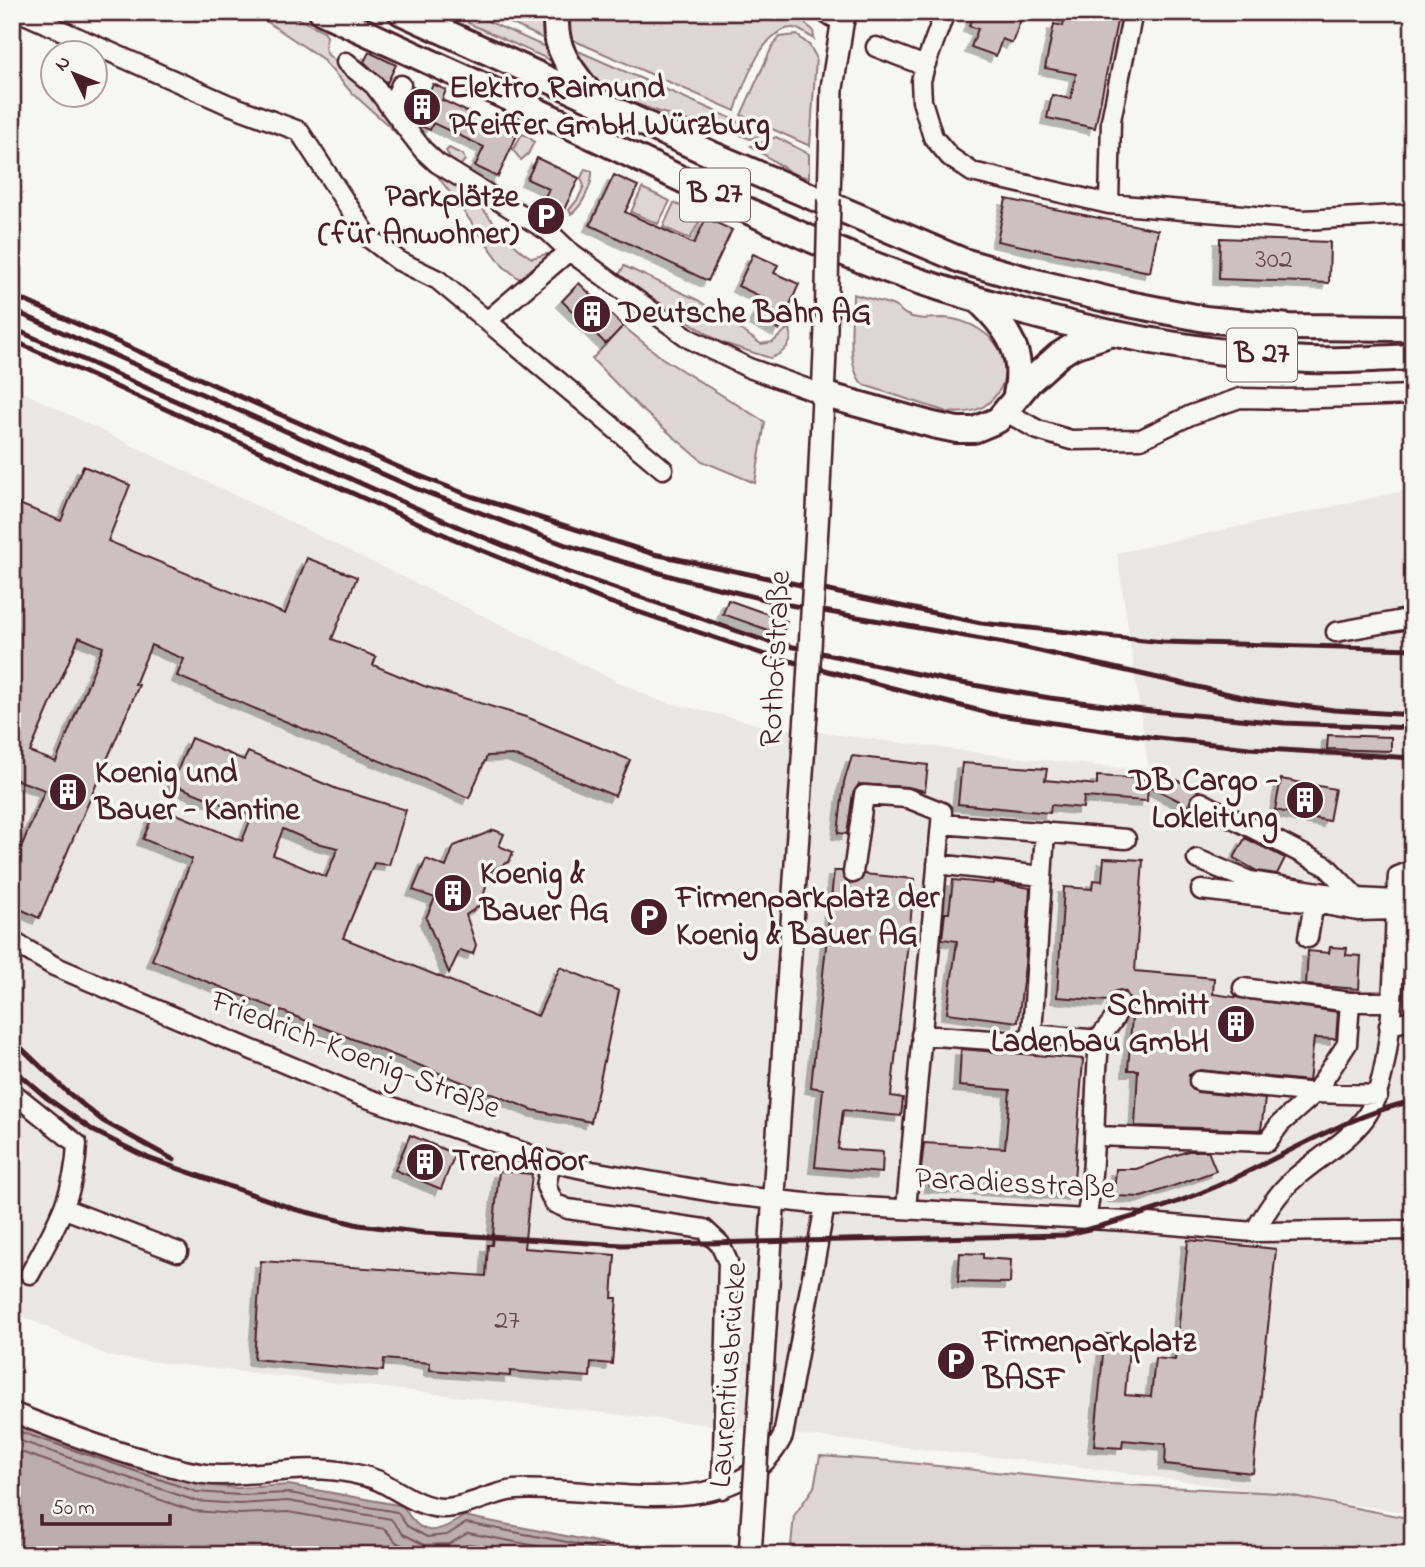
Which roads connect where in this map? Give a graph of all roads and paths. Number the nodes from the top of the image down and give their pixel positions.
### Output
1 (20, 12) edge
2 (322, 12) edge
3 (401, 12) edge
4 (557, 12) edge
5 (945, 12) edge
6 (1133, 12) edge
7 (839, 14) edge
8 (876, 47) dead end
9 (346, 62) dead end
10 (925, 66) junction
11 (401, 85) dead end
12 (599, 104) junction
13 (393, 110) junction
14 (1109, 204) junction
15 (1413, 214) edge
16 (569, 251) junction
17 (977, 299) junction
18 (487, 321) junction
19 (1413, 328) edge
20 (1113, 332) junction
21 (1413, 357) edge
22 (822, 394) junction
23 (1413, 396) edge
24 (1010, 407) junction
25 (663, 469) dead end
26 (1413, 618) edge
27 (1336, 632) dead end
28 (1201, 803) dead end
29 (941, 824) junction
30 (1045, 832) junction
31 (1126, 839) dead end
32 (1197, 859) dead end
33 (937, 864) junction
34 (1413, 870) edge
35 (853, 873) dead end
36 (1042, 876) junction
37 (1201, 890) dead end
38 (1357, 898) junction
39 (1314, 903) junction
40 (1395, 905) junction
41 (1308, 939) dead end
42 (12, 941) edge
43 (1243, 989) dead end
44 (1119, 1001) dead end
45 (1350, 1002) junction
46 (1391, 1002) junction
47 (1413, 1020) edge
48 (1389, 1025) junction
49 (1032, 1034) junction
50 (921, 1035) junction
51 (1099, 1040) junction
52 (1199, 1081) dead end
53 (12, 1092) edge
54 (1315, 1093) junction
55 (1378, 1095) junction
56 (1096, 1136) junction
57 (551, 1162) junction
58 (773, 1199) junction
59 (825, 1205) junction
60 (65, 1209) junction
61 (906, 1209) junction
62 (1086, 1220) junction
63 (1413, 1230) edge
64 (1254, 1232) junction
65 (178, 1252) dead end
66 (30, 1274) dead end
67 (12, 1412) edge
68 (722, 1489) junction
69 (750, 1555) edge

1 - 18 street
2 - 17 highway, B 27
3 - 12 highway, B 27
4 - 12 highway
5 - 10 street
6 - 14 street
7 - 22 main road, Rothofstraße, bridge
8 - 10 street
9 - 13 street
10 - 14 street
11 - 13 street
12 - 19 highway, B 27
13 - 16 street
14 - 15 street
16 - 18 street
16 - 22 street
17 - 20 highway, B 27
17 - 24 highway
18 - 25 street
20 - 21 highway, B 27
20 - 24 highway
22 - 24 highway
22 - 58 main road, Rothofstraße, bridge
23 - 24 street
26 - 27 street
28 - 38 street
29 - 30 street
29 - 33 street
29 - 35 street
30 - 31 street
30 - 36 street
32 - 38 street
33 - 36 street
33 - 50 street
34 - 40 street
36 - 49 street
37 - 39 street
38 - 40 street
39 - 40 street
39 - 41 street
40 - 46 street
42 - 57 street, Friedrich-Koenig-Straße
43 - 45 street
44 - 51 street
45 - 46 street
45 - 54 street
46 - 48 street
47 - 48 street
48 - 55 street
49 - 50 street
49 - 51 street
50 - 61 street
51 - 56 street
52 - 54 street
53 - 60 street
54 - 55 street
54 - 56 street
55 - 64 street
56 - 62 street
57 - 58 street, Friedrich-Koenig-Straße
57 - 68 street
58 - 59 street, Paradiesstraße
58 - 69 main road, Laurentiusbrücke, bridge
59 - 61 street, Paradiesstraße
59 - 68 street
60 - 65 street
60 - 66 street
61 - 62 street, Paradiesstraße
62 - 64 street, Paradiesstraße
63 - 64 street, Paradiesstraße
67 - 68 street

